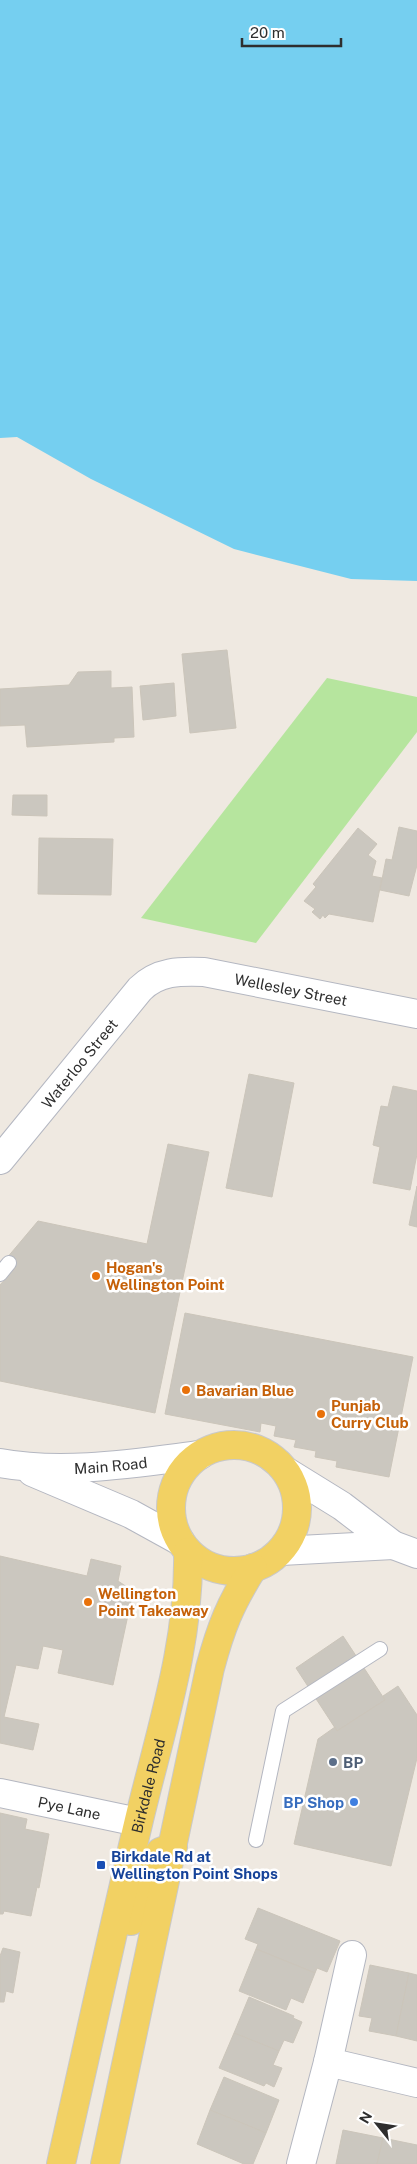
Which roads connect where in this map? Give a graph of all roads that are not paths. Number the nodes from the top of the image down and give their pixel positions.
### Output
1 (163, 974) joint
2 (417, 1014) edge
3 (0, 1160) edge
4 (200, 1454) junction
5 (11, 1465) edge
6 (287, 1472) junction
7 (184, 1547) junction
8 (405, 1550) edge
9 (281, 1551) junction
10 (253, 1568) junction
11 (380, 1649) dead end
12 (0, 1793) edge
13 (138, 1822) junction
14 (256, 1840) dead end
15 (173, 1848) junction
16 (352, 1955) dead end
17 (91, 2032) junction
18 (328, 2062) junction
19 (417, 2083) edge
20 (61, 2164) edge
21 (105, 2164) edge
22 (301, 2164) edge

1 - 2 street, Wellesley Street
1 - 3 street, Waterloo Street
4 - 5 street, Main Road
4 - 6 main road
4 - 7 main road
5 - 7 street, Main Road
6 - 8 street
6 - 9 main road
7 - 10 main road
7 - 13 main road, Birkdale Road
8 - 9 street
9 - 10 main road
10 - 15 main road
11 - 14 lane
12 - 13 street, Pye Lane
13 - 17 main road, Birkdale Road
15 - 17 main road
15 - 21 main road
16 - 18 street
17 - 20 main road, Birkdale Road
18 - 19 street
18 - 22 street

